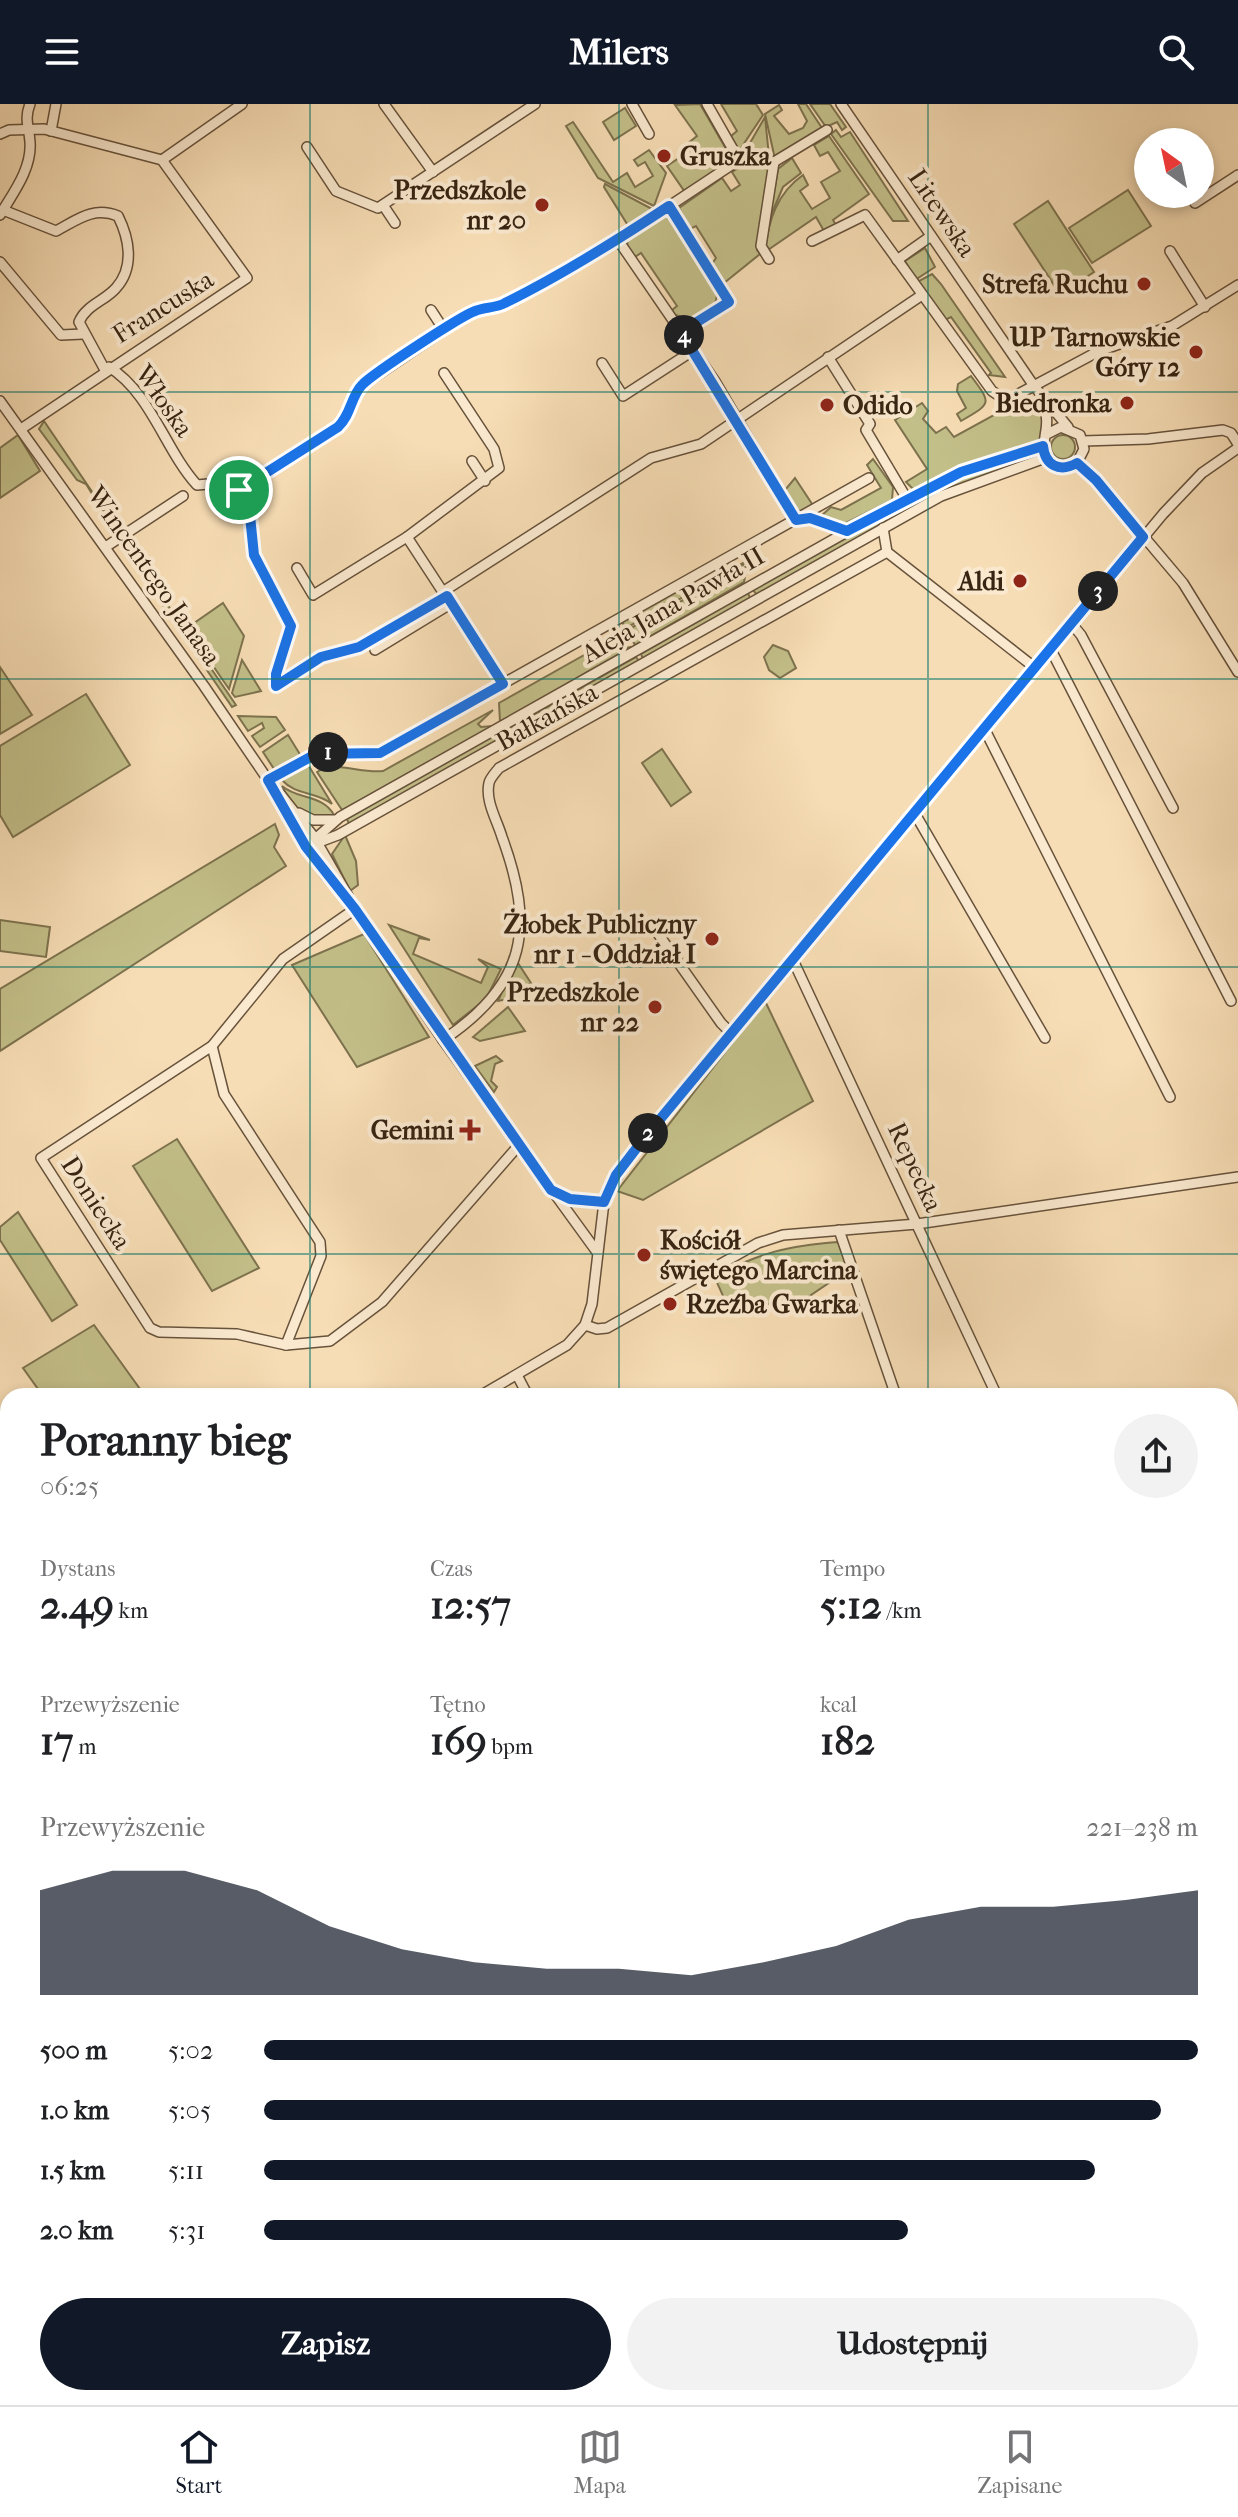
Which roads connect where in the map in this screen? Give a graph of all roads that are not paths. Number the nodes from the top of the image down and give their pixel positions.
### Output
1 (30, 104) edge
2 (56, 104) edge
3 (242, 104) edge
4 (384, 104) edge
5 (535, 104) edge
6 (632, 104) edge
7 (707, 104) edge
8 (841, 104) edge
9 (27, 129) junction
10 (827, 130) dead end
11 (51, 131) junction
12 (0, 134) edge
13 (649, 134) dead end
14 (307, 147) dead end
15 (162, 160) junction
16 (739, 160) junction
17 (774, 162) junction
18 (433, 172) junction
19 (1238, 175) edge
20 (1214, 191) edge
21 (383, 205) junction
22 (669, 206) junction
23 (1, 212) edge
24 (395, 223) dead end
25 (931, 236) junction
26 (618, 240) junction
27 (812, 241) dead end
28 (1170, 251) dead end
29 (769, 259) dead end
30 (897, 260) junction
31 (0, 262) edge
32 (1238, 285) edge
33 (922, 295) junction
34 (1205, 307) junction
35 (431, 310) dead end
36 (444, 330) junction
37 (681, 332) junction
38 (83, 334) junction
39 (694, 350) junction
40 (828, 357) junction
41 (602, 363) dead end
42 (107, 368) junction
43 (444, 373) dead end
44 (1034, 386) junction
45 (0, 401) edge
46 (737, 418) junction
47 (1068, 427) junction
48 (21, 429) junction
49 (1047, 434) junction
50 (1083, 441) junction
51 (1043, 446) junction
52 (1238, 446) edge
53 (1045, 458) junction
54 (472, 461) dead end
55 (1077, 463) junction
56 (869, 478) dead end
57 (485, 481) junction
58 (239, 490) junction
59 (183, 496) dead end
60 (907, 499) junction
61 (799, 518) junction
62 (883, 528) junction
63 (847, 531) junction
64 (407, 537) junction
65 (1143, 537) junction
66 (107, 546) junction
67 (887, 552) junction
68 (297, 568) dead end
69 (448, 597) junction
70 (1071, 623) junction
71 (1050, 648) junction
72 (375, 650) dead end
73 (1034, 667) junction
74 (1238, 672) edge
75 (503, 684) junction
76 (984, 728) junction
77 (268, 780) junction
78 (1173, 808) dead end
79 (296, 812) junction
80 (914, 812) junction
81 (334, 820) junction
82 (338, 835) junction
83 (316, 841) junction
84 (306, 847) junction
85 (329, 861) junction
86 (355, 909) junction
87 (654, 928) dead end
88 (792, 958) junction
89 (1231, 1001) dead end
90 (731, 1033) junction
91 (1045, 1038) dead end
92 (443, 1040) junction
93 (212, 1046) junction
94 (1170, 1097) dead end
95 (519, 1145) junction
96 (1238, 1177) edge
97 (551, 1190) junction
98 (604, 1202) junction
99 (917, 1224) junction
100 (580, 1227) junction
101 (599, 1228) junction
102 (839, 1230) junction
103 (597, 1252) junction
104 (585, 1325) junction
105 (286, 1345) junction
106 (517, 1375) junction
107 (494, 1388) edge
108 (524, 1388) edge
109 (893, 1388) edge
110 (993, 1388) edge

1 - 9 street
2 - 11 street
3 - 15 street
4 - 18 street
5 - 18 street
6 - 13 street
7 - 16 street
8 - 25 street, Litewska
9 - 11 street
9 - 12 street
9 - 23 street
10 - 17 street
11 - 15 street
14 - 21 street
15 - 42 street, Francuska
16 - 17 street
16 - 22 street
17 - 29 street
18 - 21 street
19 - 20 street
21 - 24 street
22 - 26 street
22 - 37 street
23 - 38 street
25 - 30 street
25 - 44 street, Litewska
26 - 36 street
26 - 37 street
27 - 30 street
28 - 34 street
30 - 33 street
31 - 38 street
32 - 34 street
33 - 40 street
33 - 44 street
34 - 44 street
35 - 36 street
36 - 58 street
37 - 39 street
38 - 42 street
39 - 41 street
39 - 46 street
40 - 46 street
40 - 60 street
42 - 48 street, Francuska
42 - 58 street, Włoska
43 - 57 street
44 - 47 street, Litewska
44 - 49 street, Litewska
45 - 48 street, Wincentego Janasa
46 - 61 street
46 - 69 street
47 - 49 street
47 - 50 street
48 - 66 street, Wincentego Janasa
49 - 51 street
50 - 52 street
50 - 55 street
51 - 53 street
51 - 60 street, Aleja Jana Pawła II
52 - 65 street
53 - 55 street
53 - 62 street, Aleja Jana Pawła II
54 - 57 street
55 - 65 street
56 - 61 street
57 - 64 street
58 - 69 street
59 - 66 street
60 - 63 street, Aleja Jana Pawła II
61 - 63 street
61 - 75 street
62 - 67 street
62 - 82 street, Aleja Jana Pawła II
63 - 81 street, Aleja Jana Pawła II
64 - 68 street
64 - 69 street
65 - 70 street
65 - 74 street
66 - 77 street, Wincentego Janasa
67 - 73 street
67 - 92 street, Bałkańska
69 - 72 street
69 - 75 street
70 - 71 street
70 - 78 street
71 - 73 street
71 - 89 street
73 - 76 street
75 - 77 street
76 - 80 street
76 - 94 street
77 - 79 street, Wincentego Janasa
77 - 84 street, Wincentego Janasa
79 - 81 street
79 - 83 street, Wincentego Janasa
80 - 88 street
80 - 91 street
81 - 83 street, Aleja Jana Pawła II
82 - 83 street, Aleja Jana Pawła II
82 - 85 street
83 - 84 street, Aleja Jana Pawła II
83 - 85 street, Wincentego Janasa
84 - 86 street, Wincentego Janasa
85 - 86 street, Wincentego Janasa
86 - 92 street, Wincentego Janasa
86 - 93 street, Doniecka
87 - 90 street
88 - 90 street
88 - 99 street, Repecka
90 - 98 street
92 - 95 street, Wincentego Janasa
93 - 105 street
93 - 105 street, Doniecka
95 - 97 street, Wincentego Janasa
95 - 105 street, Doniecka
96 - 99 street
97 - 98 street
97 - 100 street, Wincentego Janasa
98 - 101 street
99 - 102 street
99 - 110 street, Repecka
100 - 101 street
100 - 103 street, Wincentego Janasa
101 - 103 street
102 - 104 street
102 - 109 street
103 - 104 street
104 - 106 street
106 - 107 street
106 - 108 street

